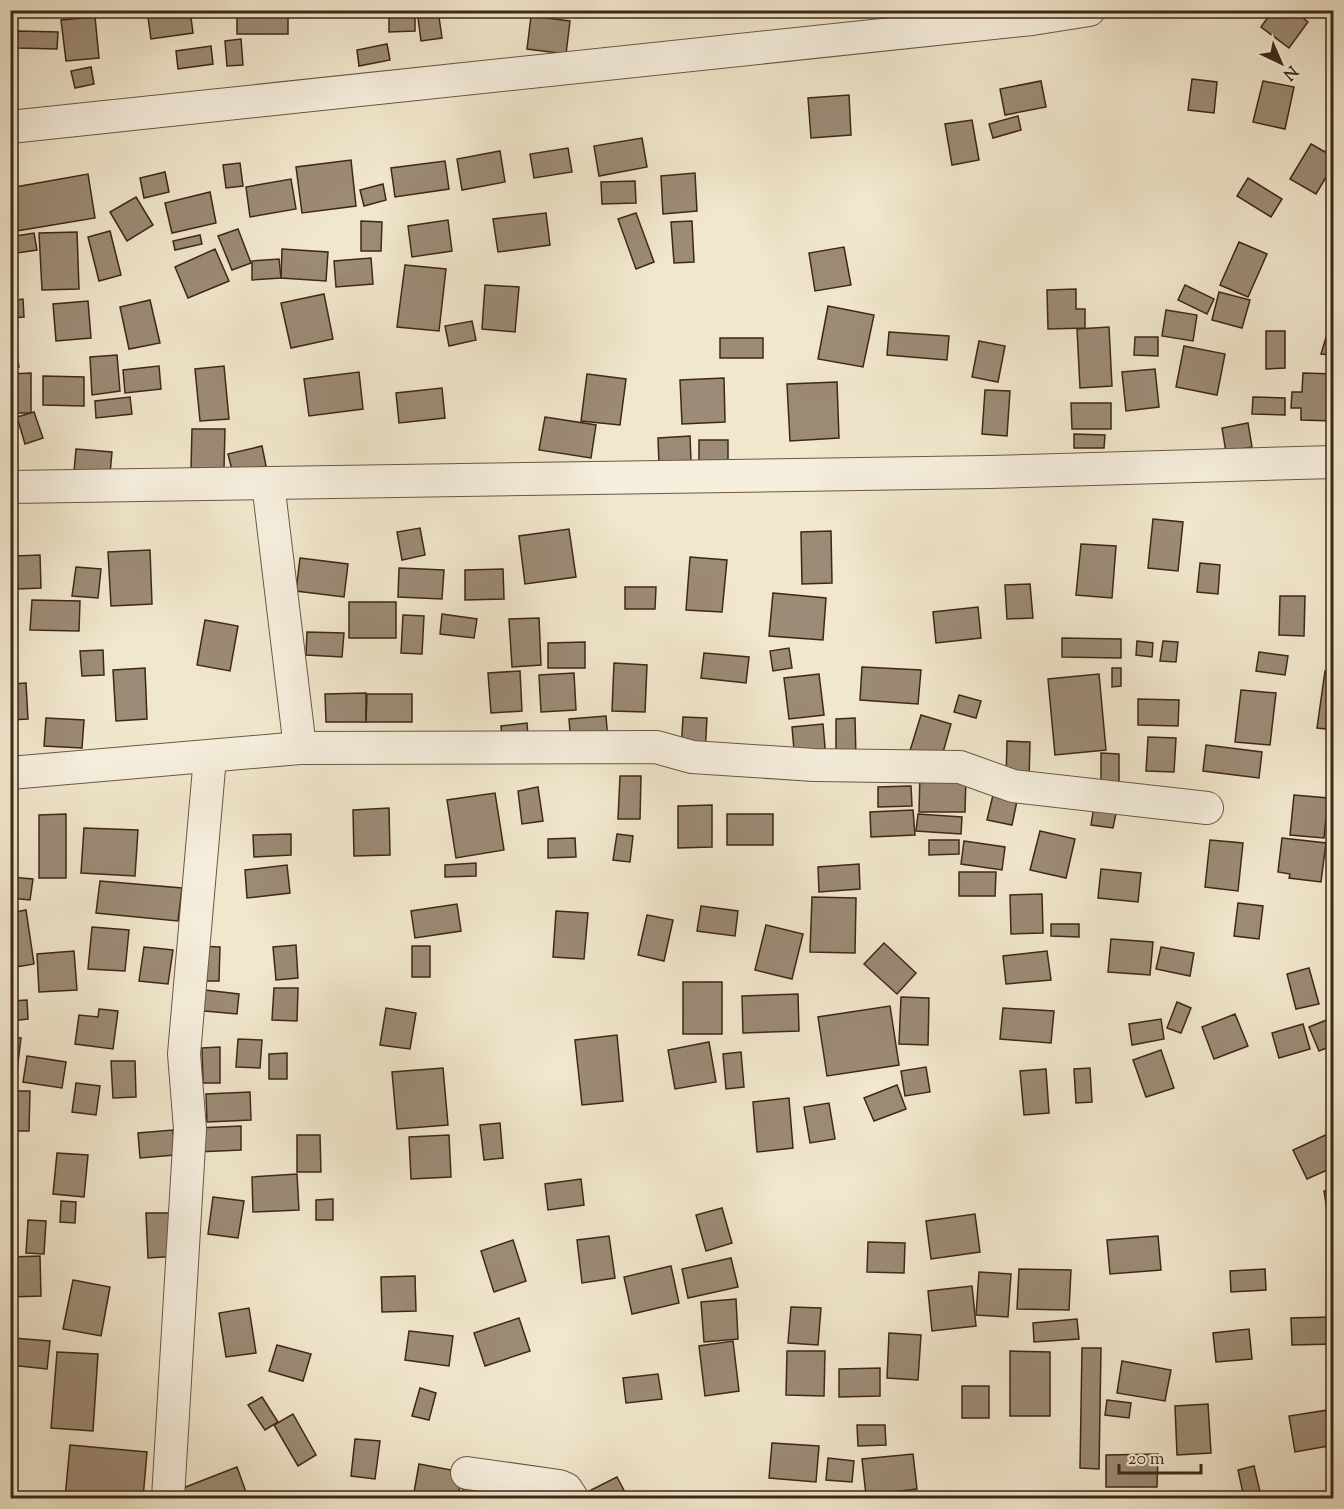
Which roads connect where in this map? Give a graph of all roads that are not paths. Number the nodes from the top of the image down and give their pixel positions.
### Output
1 (1089, 10) edge
2 (10, 127) edge
3 (1334, 462) edge
4 (268, 483) junction
5 (10, 487) edge
6 (300, 748) junction
7 (210, 757) junction
8 (10, 773) edge
9 (1207, 808) dead end
10 (467, 1473) dead end
11 (168, 1498) edge
12 (572, 1498) edge

1 - 2 street
3 - 4 street
4 - 5 street
4 - 6 street
6 - 7 street
6 - 9 street
7 - 8 street
7 - 11 street
10 - 12 street

